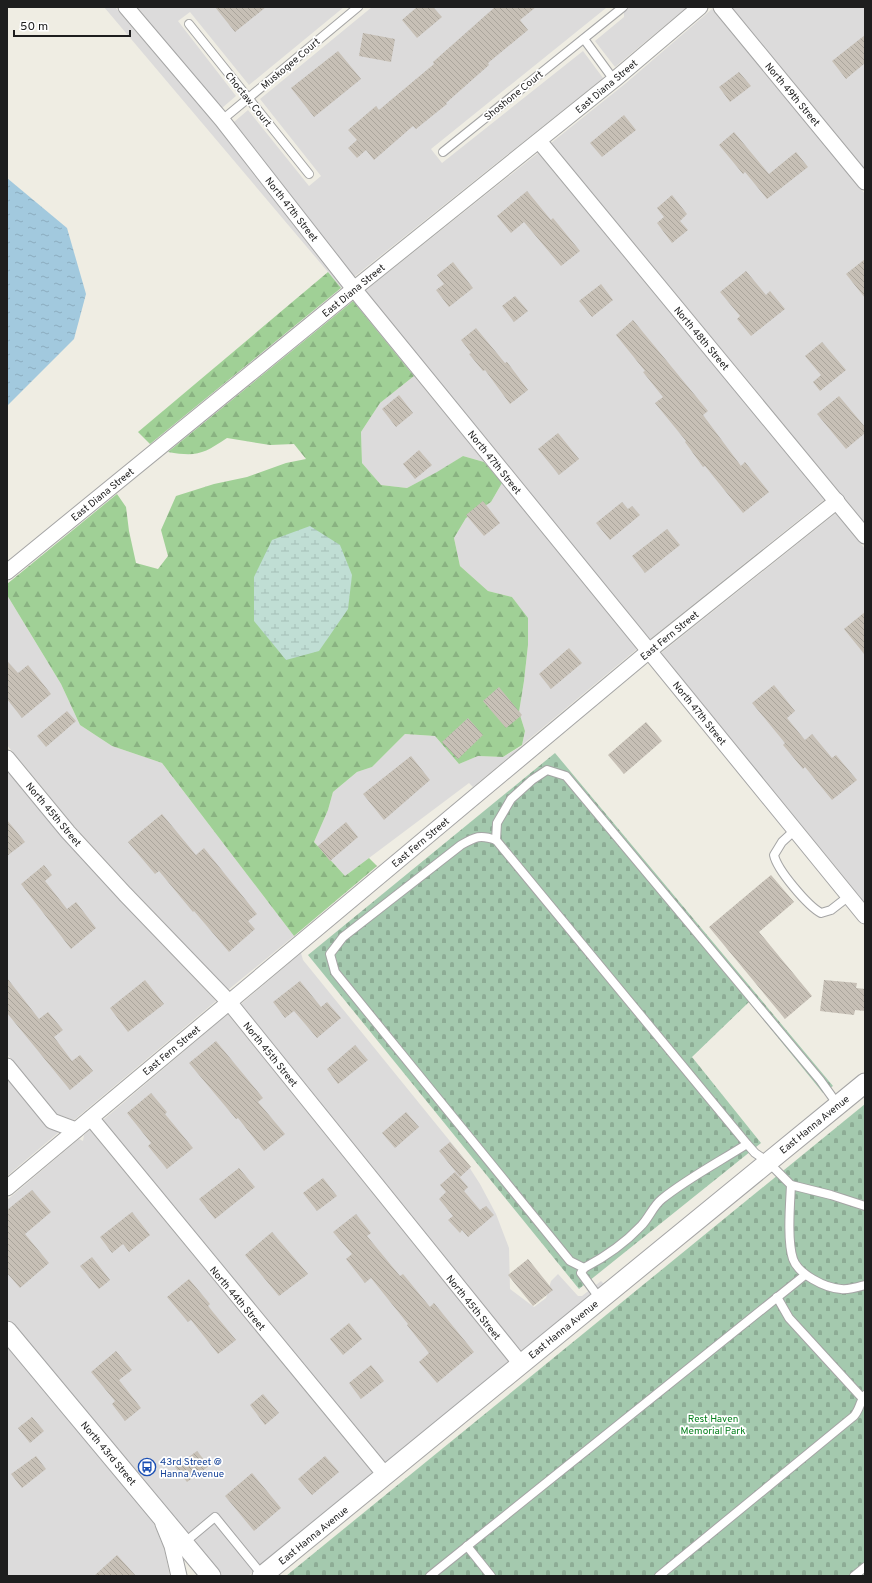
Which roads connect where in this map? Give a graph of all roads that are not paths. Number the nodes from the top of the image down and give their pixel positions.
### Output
1 (126, 7) edge
2 (358, 7) edge
3 (623, 7) edge
4 (700, 7) edge
5 (721, 7) edge
6 (189, 24) dead end
7 (584, 39) junction
8 (614, 80) junction
9 (248, 98) junction
10 (222, 120) junction
11 (539, 141) junction
12 (443, 152) dead end
13 (309, 174) dead end
14 (865, 182) edge
15 (354, 289) junction
16 (836, 501) junction
17 (865, 536) edge
18 (7, 572) edge
19 (649, 651) junction
20 (7, 758) edge
21 (795, 830) junction
22 (496, 840) junction
23 (849, 896) junction
24 (865, 916) edge
25 (229, 1002) junction
26 (7, 1066) edge
27 (865, 1083) edge
28 (838, 1105) junction
29 (91, 1118) junction
30 (76, 1130) junction
31 (747, 1144) junction
32 (768, 1162) junction
33 (791, 1185) junction
34 (7, 1188) edge
35 (865, 1206) edge
36 (584, 1268) junction
37 (805, 1274) junction
38 (865, 1285) edge
39 (777, 1297) junction
40 (600, 1299) junction
41 (7, 1331) edge
42 (520, 1364) junction
43 (864, 1398) edge
44 (386, 1476) junction
45 (157, 1511) junction
46 (184, 1543) junction
47 (467, 1546) junction
48 (865, 1567) edge
49 (179, 1576) edge
50 (211, 1576) edge
51 (263, 1576) edge
52 (430, 1576) edge
53 (491, 1576) edge
54 (659, 1576) edge
55 (854, 1576) edge

1 - 10 street, North 47th Street
2 - 9 lane, Muskogee Court
3 - 7 lane, Shoshone Court
4 - 8 street, East Diana Street
5 - 14 street, North 49th Street
6 - 9 lane, Choctaw Court
7 - 8 lane
7 - 12 lane, Shoshone Court
8 - 11 street, East Diana Street
9 - 10 lane, Muskogee Court
9 - 13 lane, Choctaw Court
10 - 15 street, North 47th Street
11 - 15 street, East Diana Street
11 - 16 street, North 48th Street
15 - 18 street, East Diana Street
15 - 19 street, North 47th Street
16 - 17 street, North 48th Street
16 - 19 street, East Fern Street
19 - 21 street, North 47th Street
19 - 25 street, East Fern Street
20 - 25 street, North 45th Street
21 - 23 street, North 47th Street
21 - 23 lane
22 - 28 lane
22 - 31 lane
22 - 36 lane
23 - 24 street, North 47th Street
25 - 29 street, East Fern Street
25 - 42 street, North 45th Street
26 - 30 street
27 - 28 street, East Hanna Avenue
28 - 32 street, East Hanna Avenue
29 - 30 street, East Fern Street
29 - 44 street, North 44th Street
30 - 34 street, East Fern Street
31 - 32 lane
31 - 36 lane
32 - 33 lane
32 - 40 street, East Hanna Avenue
33 - 35 lane
33 - 37 lane
36 - 40 lane
37 - 38 lane
37 - 39 lane
39 - 43 lane
39 - 47 lane
40 - 42 street, East Hanna Avenue
41 - 45 street, North 43rd Street
42 - 44 street, East Hanna Avenue
43 - 54 lane
44 - 51 street, East Hanna Avenue
45 - 46 street, North 43rd Street
45 - 49 street
46 - 50 street, North 43rd Street
46 - 51 lane
47 - 52 lane
47 - 53 lane
48 - 55 lane

